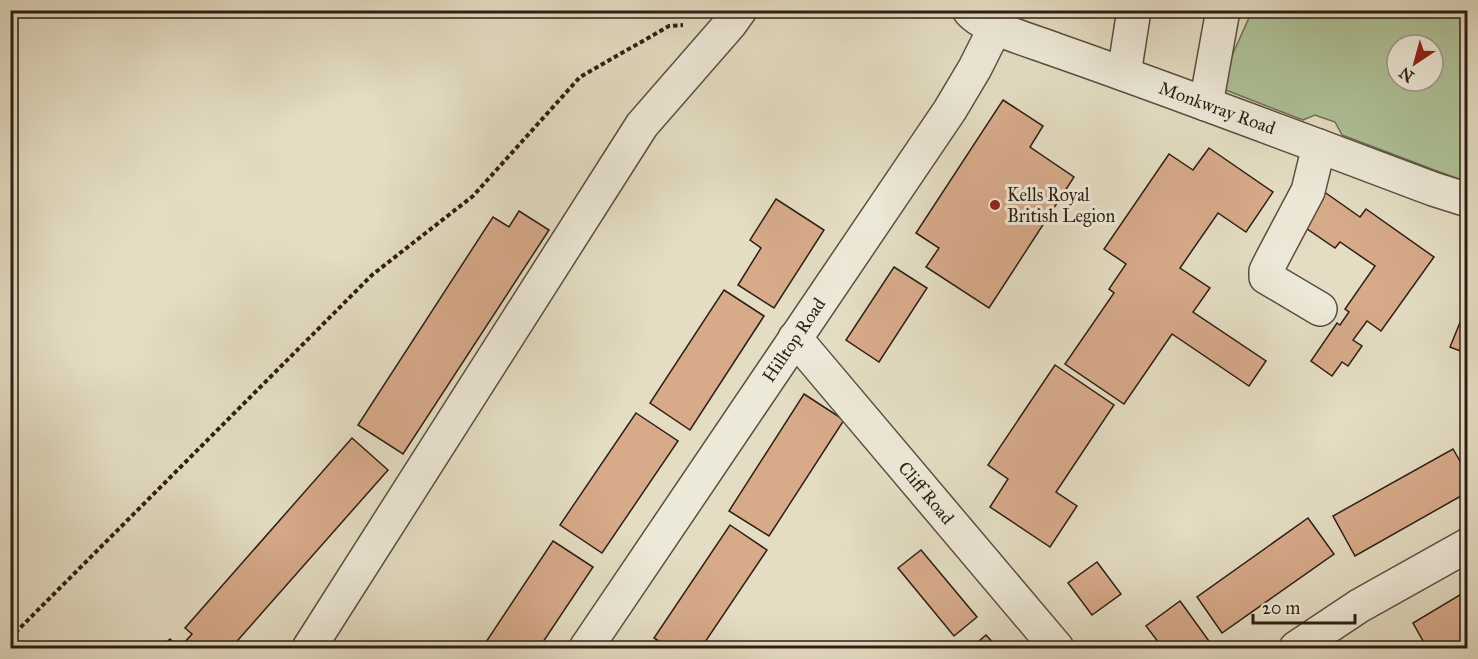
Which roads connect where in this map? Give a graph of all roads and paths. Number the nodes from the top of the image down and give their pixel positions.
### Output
1 (1134, 10) edge
2 (1223, 10) edge
3 (735, 17) edge
4 (982, 19) edge
5 (1124, 74) junction
6 (1206, 104) junction
7 (1319, 146) junction
8 (1467, 200) edge
9 (1320, 309) dead end
10 (795, 338) junction
11 (1467, 545) edge
12 (10, 638) edge
13 (309, 648) edge
14 (586, 648) edge
15 (1057, 648) edge
16 (1296, 648) edge

1 - 5 street
2 - 6 street
3 - 12 path
3 - 13 street
4 - 5 street, Monkwray Road
4 - 10 street, Hilltop Road
5 - 6 street, Monkwray Road
6 - 7 street, Monkwray Road
7 - 8 street, Monkwray Road
7 - 9 street
10 - 14 street, Hilltop Road
10 - 15 street, Cliff Road
11 - 16 street

